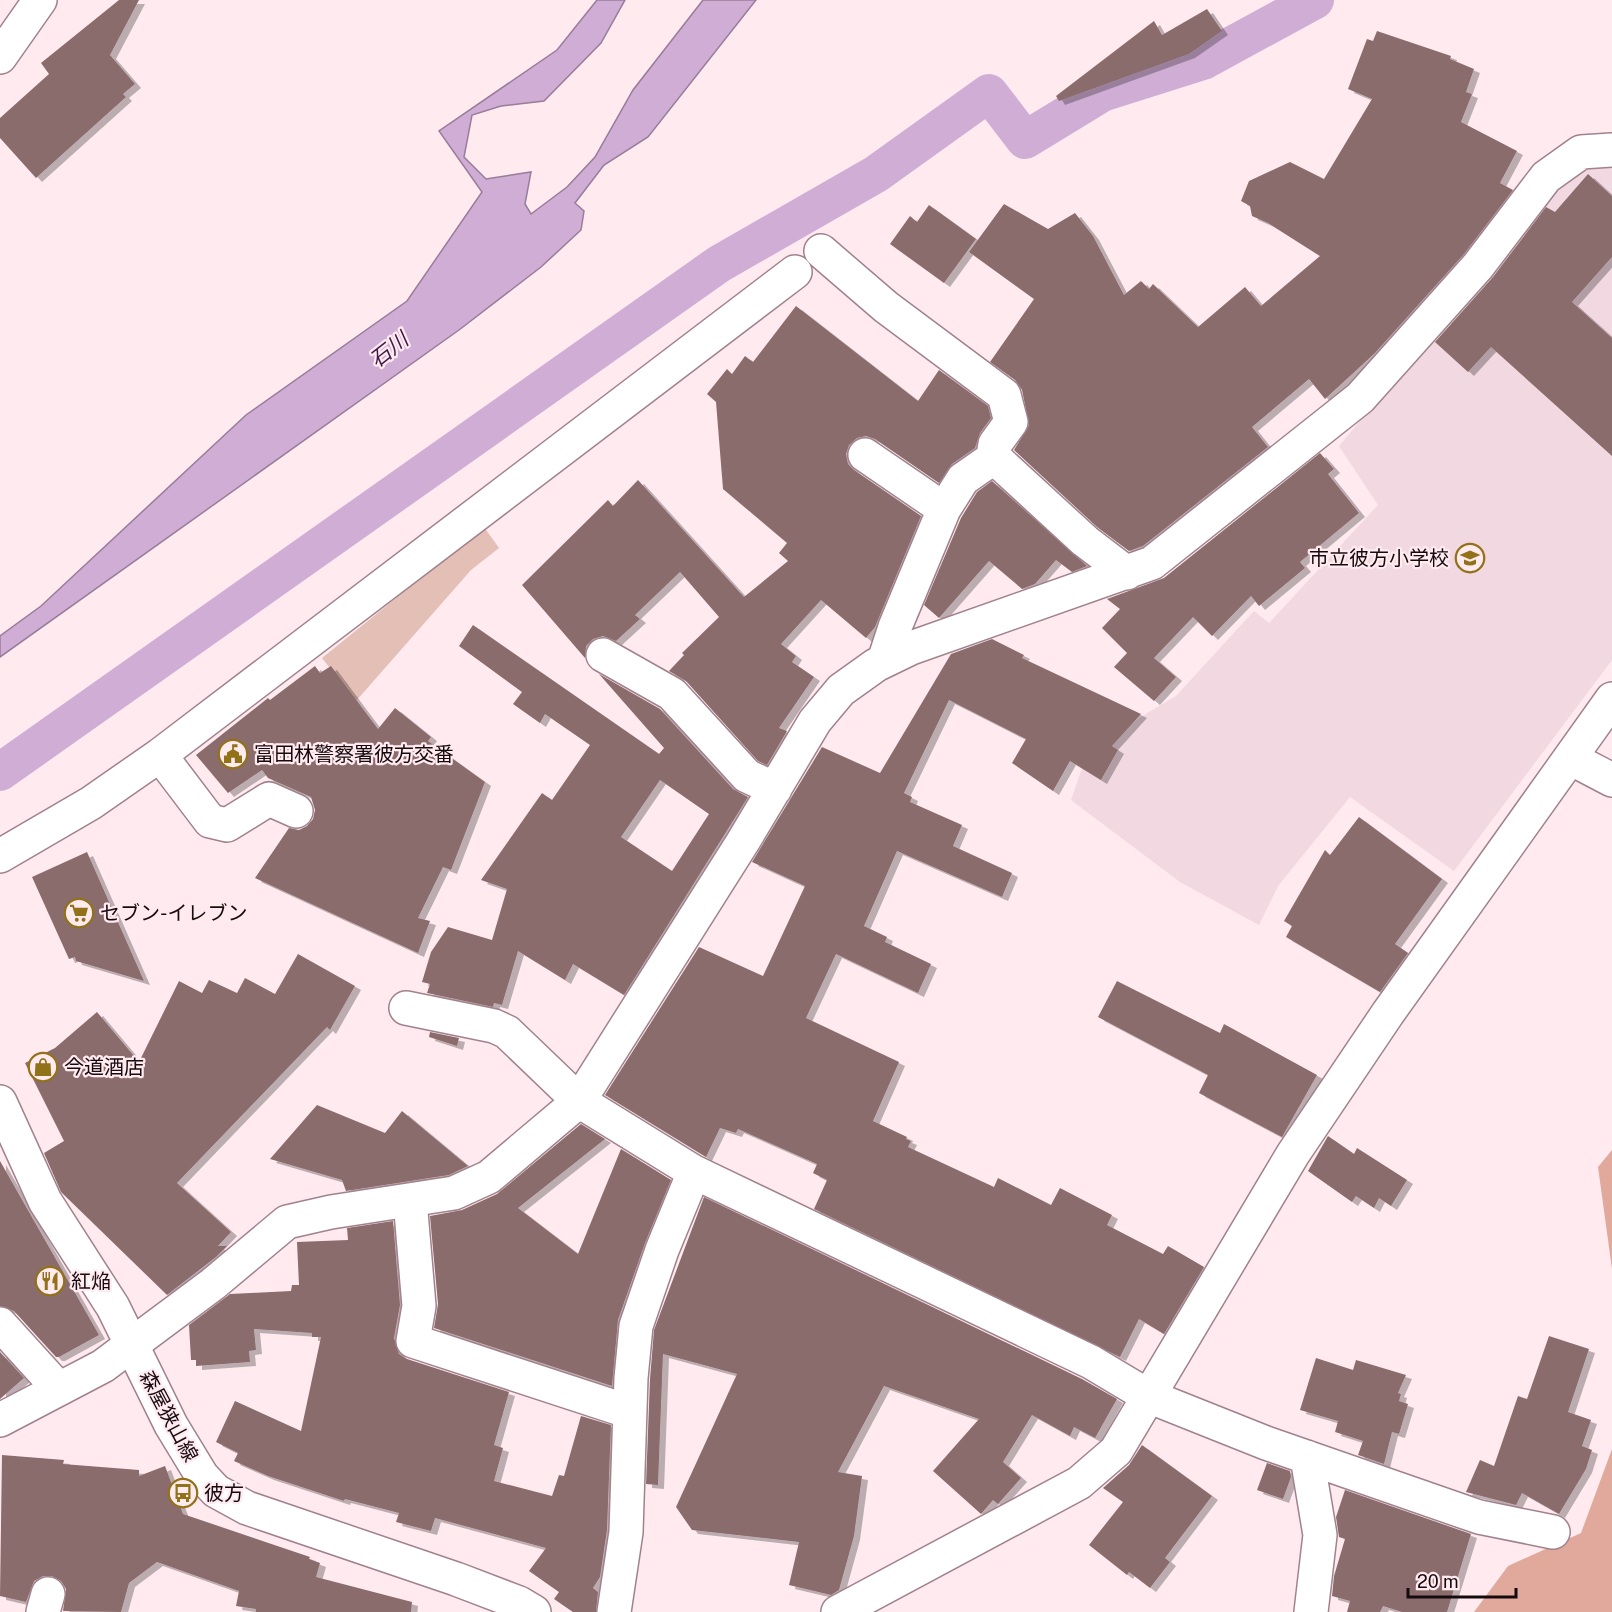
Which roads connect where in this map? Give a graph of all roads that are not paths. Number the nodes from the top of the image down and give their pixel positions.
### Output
1 (40, 0) edge
2 (1, 53) edge
3 (1612, 150) edge
4 (821, 251) dead end
5 (795, 272) dead end
6 (865, 455) dead end
7 (992, 462) junction
8 (944, 509) junction
9 (1127, 573) junction
10 (603, 655) dead end
11 (884, 661) junction
12 (1612, 699) edge
13 (160, 755) junction
14 (1570, 758) junction
15 (1612, 780) edge
16 (775, 789) junction
17 (296, 811) dead end
18 (0, 856) edge
19 (406, 1008) dead end
20 (0, 1101) edge
21 (579, 1101) junction
22 (694, 1172) junction
23 (410, 1200) junction
24 (0, 1324) edge
25 (131, 1345) junction
26 (59, 1389) junction
27 (1148, 1396) junction
28 (630, 1412) junction
29 (0, 1420) edge
30 (1307, 1457) junction
31 (1553, 1532) dead end
32 (534, 1612) edge
33 (614, 1612) edge
34 (838, 1612) edge
35 (1311, 1612) edge

1 - 2 main road
3 - 9 main road
4 - 7 main road
5 - 13 main road
6 - 8 main road
7 - 8 main road
7 - 9 main road
8 - 11 main road
9 - 11 main road
10 - 16 main road
11 - 16 main road
12 - 14 main road
13 - 17 main road
13 - 18 main road
14 - 15 main road
14 - 27 main road
16 - 21 main road
19 - 21 main road
20 - 25 main road, 森屋狭山線
21 - 22 main road
21 - 23 main road
22 - 27 main road
22 - 28 main road
23 - 25 main road
23 - 28 main road
24 - 26 main road
25 - 26 main road
25 - 32 main road, 森屋狭山線
26 - 29 main road
27 - 30 main road
27 - 34 main road
28 - 33 main road
30 - 31 main road
30 - 35 main road

